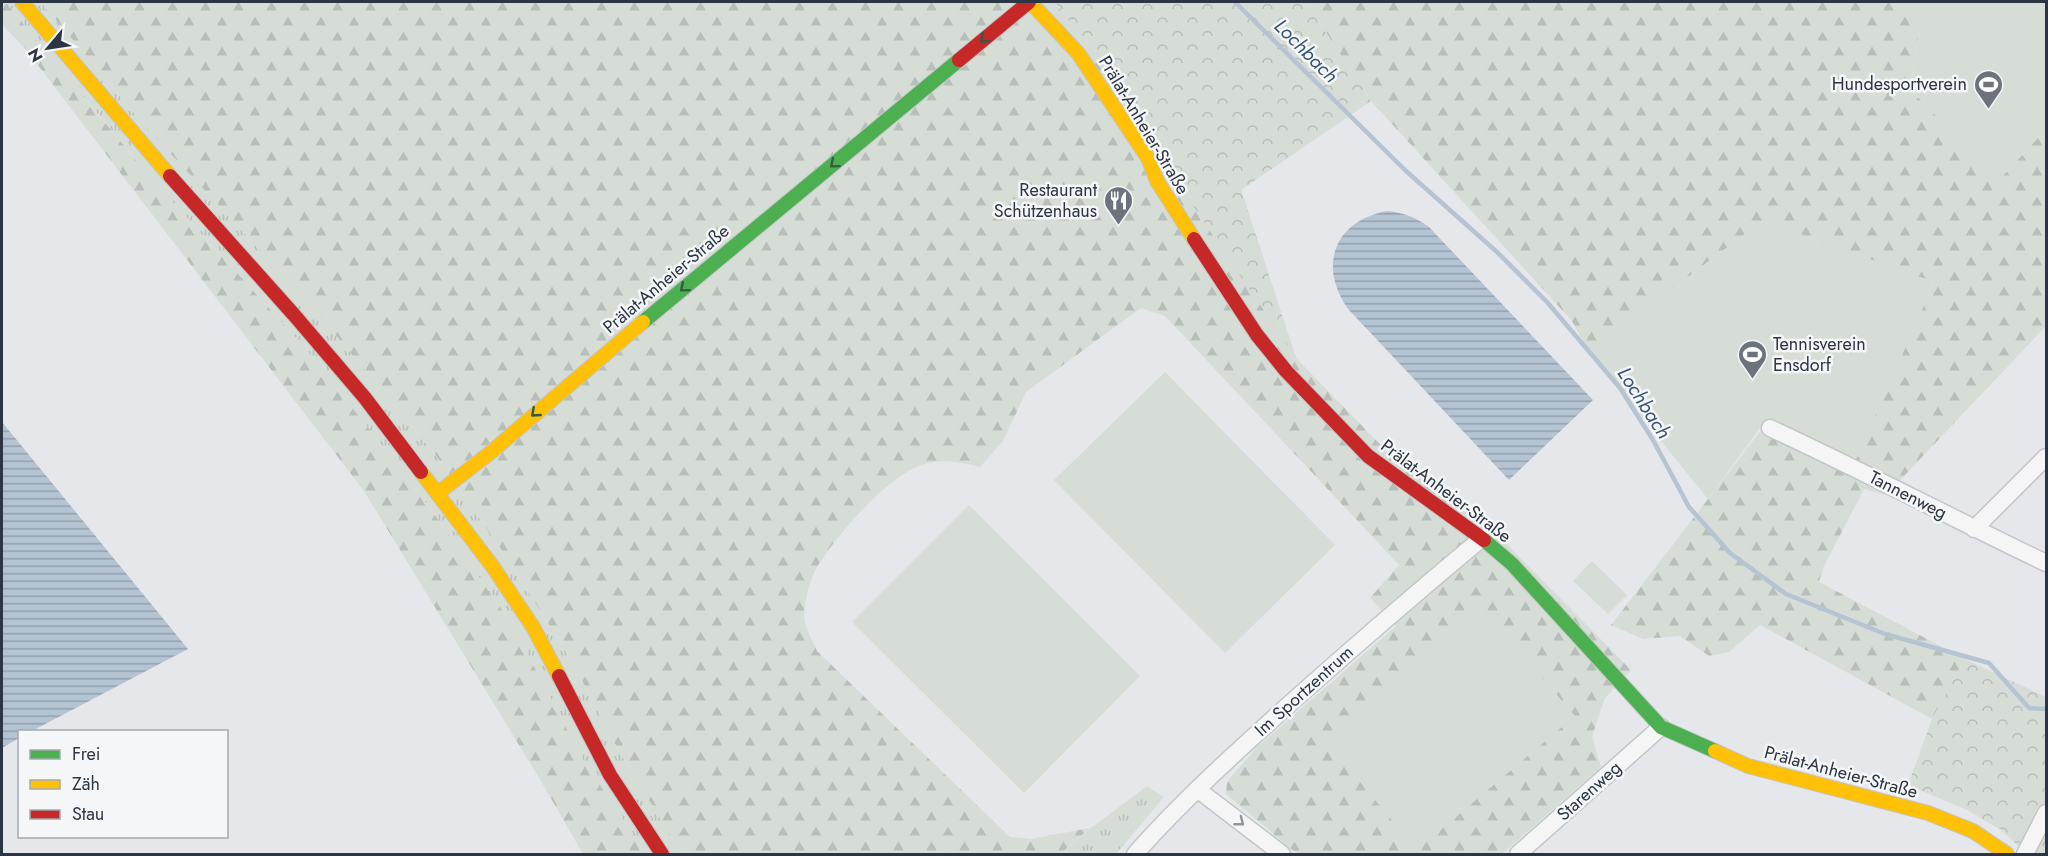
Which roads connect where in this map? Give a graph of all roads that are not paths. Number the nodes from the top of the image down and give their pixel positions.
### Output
1 (22, 2) edge
2 (1030, 2) edge
3 (1770, 428) dead end
4 (2046, 457) edge
5 (438, 493) junction
6 (1974, 529) junction
7 (1482, 538) junction
8 (2046, 562) edge
9 (1661, 727) junction
10 (1197, 789) junction
11 (2046, 813) edge
12 (662, 855) edge
13 (1135, 855) edge
14 (1282, 855) edge
15 (1518, 855) edge
16 (2007, 855) edge
17 (2025, 855) edge

1 - 5 street
2 -> 5 street, Prälat-Anheier-Straße
2 - 7 street, Prälat-Anheier-Straße
3 - 6 street, Tannenweg
4 - 6 street
5 - 12 street
6 - 8 street, Tannenweg
7 - 9 street, Prälat-Anheier-Straße
7 - 10 street, Im Sportzentrum
9 - 15 street, Starenweg
9 - 16 street, Prälat-Anheier-Straße
10 - 13 street, Im Sportzentrum
10 -> 14 street
11 - 17 street

